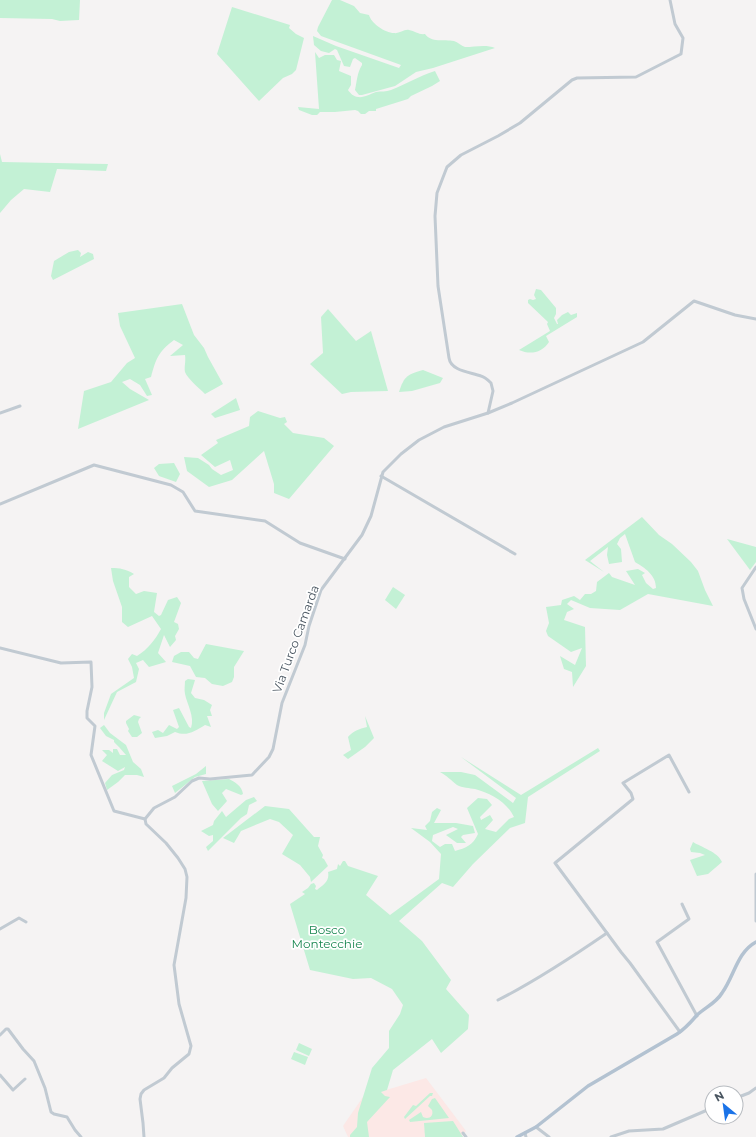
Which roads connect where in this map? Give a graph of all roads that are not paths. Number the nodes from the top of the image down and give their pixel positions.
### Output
1 (670, 0) edge
2 (756, 319) edge
3 (20, 406) dead end
4 (0, 413) edge
5 (488, 413) junction
6 (381, 476) junction
7 (0, 504) edge
8 (515, 554) dead end
9 (345, 559) junction
10 (756, 567) edge
11 (756, 629) edge
12 (0, 648) edge
13 (689, 792) dead end
14 (145, 819) junction
15 (756, 874) edge
16 (682, 904) dead end
17 (756, 921) edge
18 (26, 922) dead end
19 (0, 929) edge
20 (607, 933) junction
21 (756, 942) edge
22 (498, 1000) dead end
23 (697, 1016) junction
24 (680, 1032) junction
25 (0, 1034) edge
26 (0, 1075) edge
27 (25, 1079) dead end
28 (756, 1088) edge
29 (744, 1095) edge
30 (704, 1111) edge
31 (536, 1127) junction
32 (463, 1133) dead end
33 (526, 1135) edge
34 (81, 1137) edge
35 (144, 1137) edge
36 (466, 1137) edge
37 (518, 1137) edge
38 (550, 1137) edge
39 (611, 1137) edge

1 - 5 street
2 - 5 street, Via Turco Camarda
3 - 4 street
5 - 6 street, Via Turco Camarda
6 - 8 street
6 - 9 street, Via Turco Camarda
7 - 9 street
9 - 14 street, Via Turco Camarda
10 - 11 street
12 - 14 street
13 - 20 street
14 - 35 street
15 - 17 street
16 - 23 street
18 - 19 street
20 - 22 street
20 - 24 street
21 - 23 main road
23 - 24 main road
24 - 31 main road
25 - 34 street
26 - 27 street
28 - 29 street
30 - 39 street
31 - 33 main road
31 - 38 street
32 - 36 street
33 - 37 main road

